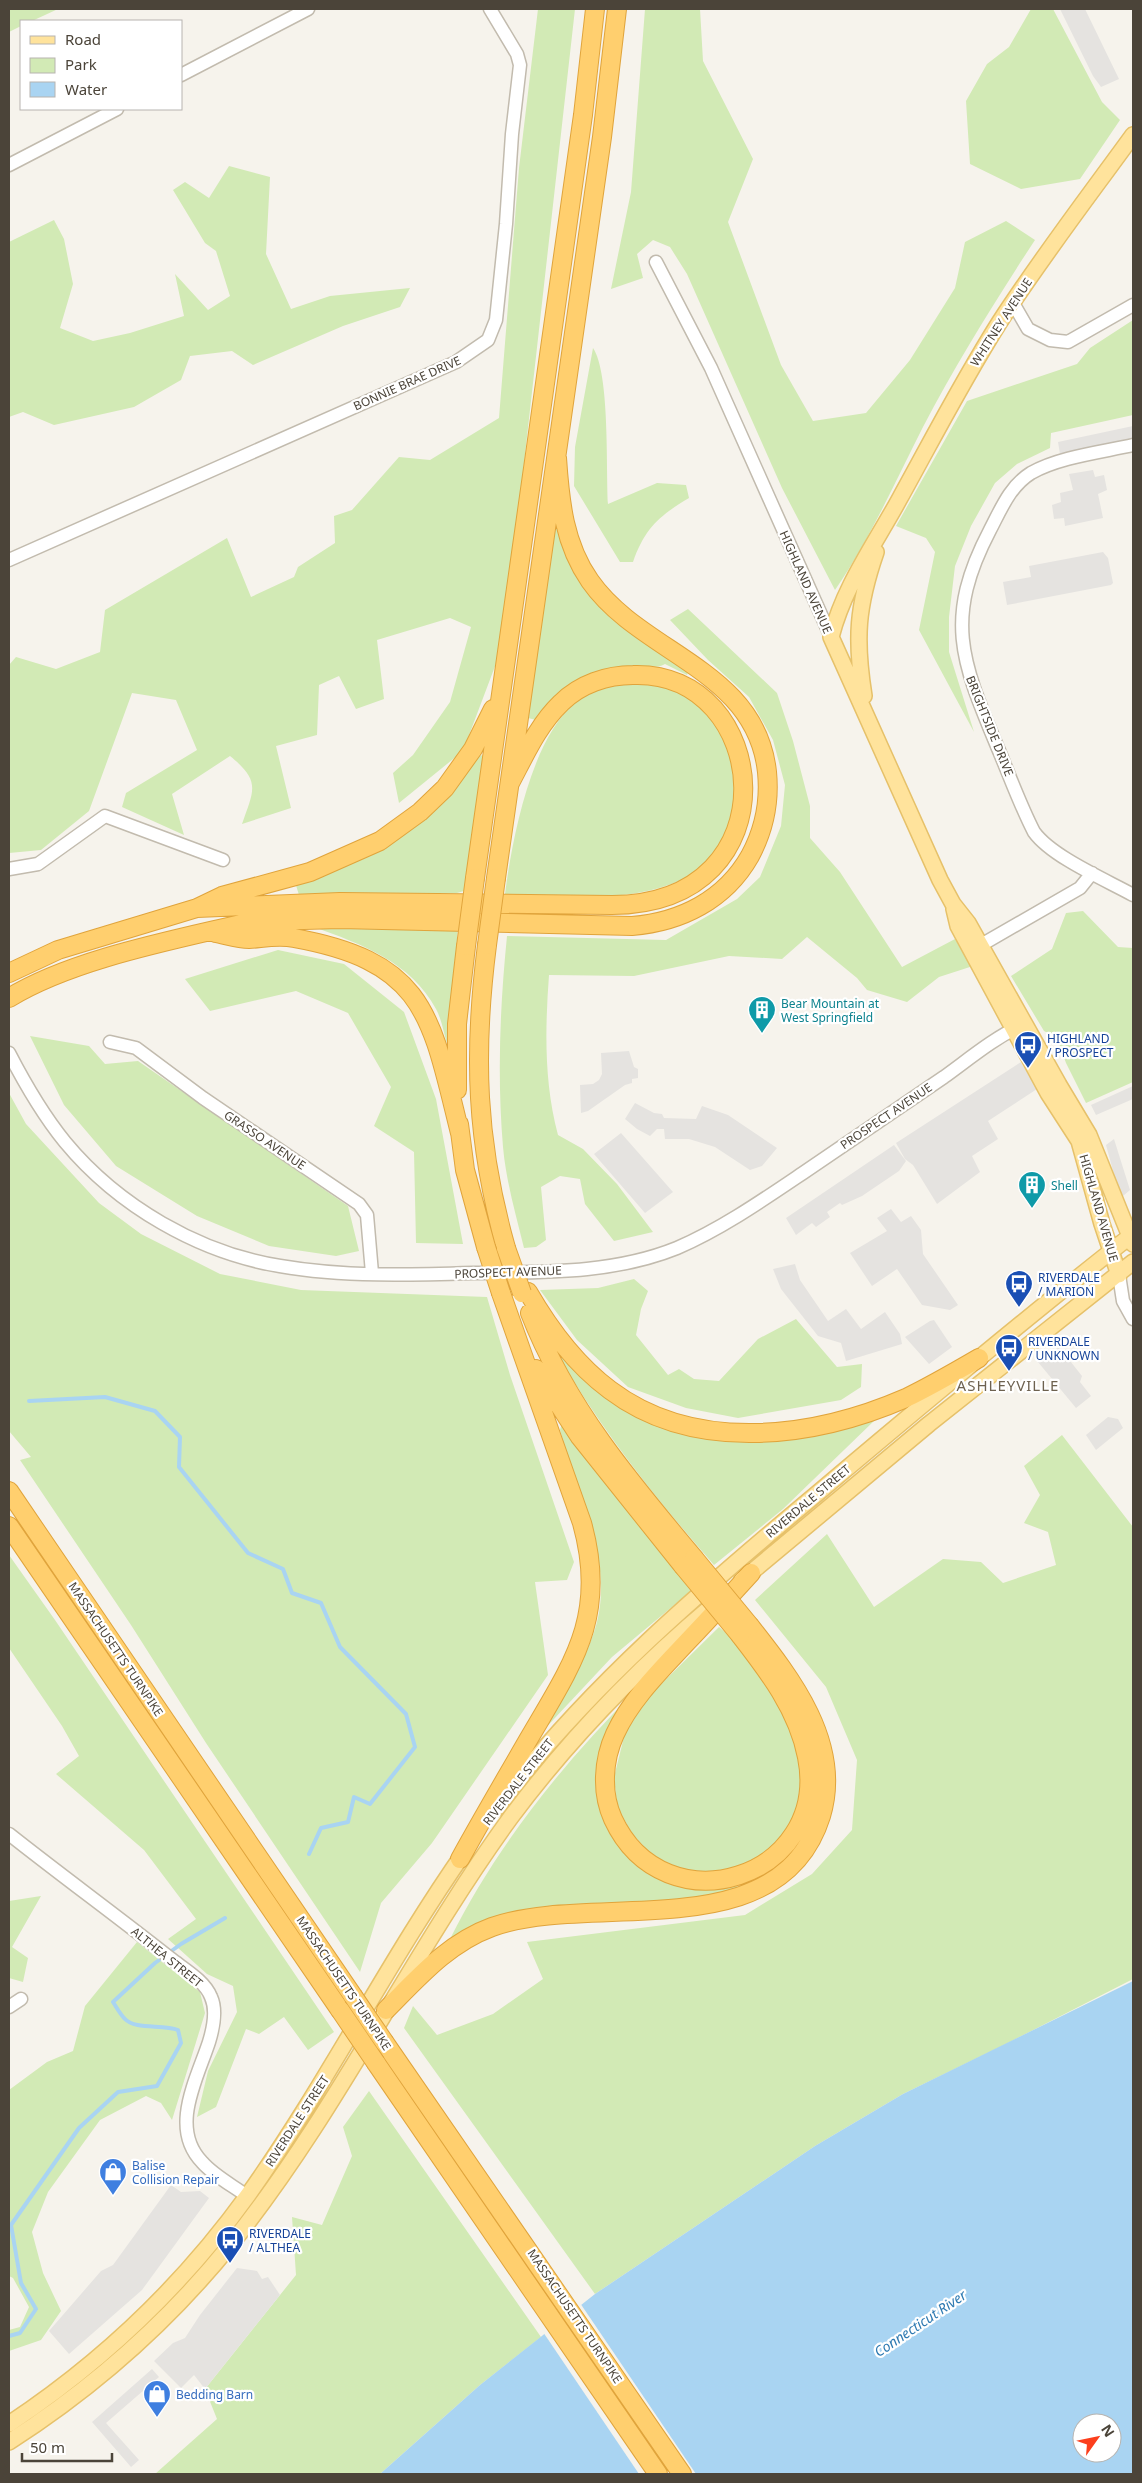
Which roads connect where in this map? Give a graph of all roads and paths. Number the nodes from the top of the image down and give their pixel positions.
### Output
1 (308, 9) edge
2 (490, 9) edge
3 (596, 9) edge
4 (617, 9) edge
5 (182, 75) edge
6 (115, 110) edge
7 (1133, 135) edge
8 (9, 165) edge
9 (656, 262) dead end
10 (1013, 303) junction
11 (1133, 305) edge
12 (1133, 445) edge
13 (557, 458) junction
14 (888, 520) junction
15 (9, 560) edge
16 (829, 616) junction
17 (858, 623) junction
18 (831, 637) joint
19 (502, 685) junction
20 (868, 718) junction
21 (510, 783) junction
22 (222, 860) dead end
23 (9, 869) edge
24 (1092, 873) junction
25 (1133, 895) edge
26 (953, 904) junction
27 (197, 908) junction
28 (208, 932) junction
29 (981, 945) junction
30 (11, 973) edge
31 (16, 994) edge
32 (9, 1003) edge
33 (1019, 1026) junction
34 (110, 1042) dead end
35 (9, 1053) edge
36 (460, 1134) junction
37 (1132, 1238) edge
38 (1110, 1251) junction
39 (1133, 1262) edge
40 (372, 1273) junction
41 (1119, 1274) junction
42 (525, 1293) junction
43 (1133, 1319) edge
44 (514, 1326) junction
45 (979, 1358) junction
46 (9, 1491) edge
47 (9, 1526) edge
48 (689, 1562) junction
49 (751, 1572) junction
50 (745, 1630) junction
51 (9, 1834) edge
52 (460, 1859) junction
53 (21, 1999) dead end
54 (9, 2007) edge
55 (386, 2010) junction
56 (247, 2196) junction
57 (9, 2422) edge
58 (9, 2442) edge
59 (658, 2474) edge
60 (682, 2474) edge

1 - 5 street
2 - 15 street, BONNIE BRAE DRIVE
3 - 19 highway
4 - 13 highway
6 - 8 street
7 - 10 main road, WHITNEY AVENUE
9 - 16 street, HIGHLAND AVENUE
10 - 11 street
10 - 14 main road, WHITNEY AVENUE
12 - 24 street, BRIGHTSIDE DRIVE
13 - 21 highway
13 - 28 highway
14 - 16 main road, WHITNEY AVENUE
14 - 17 main road, WHITNEY AVENUE
16 - 17 main road
16 - 18 main road, WHITNEY AVENUE
17 - 20 main road, WHITNEY AVENUE
18 - 20 main road, HIGHLAND AVENUE
19 - 27 highway
19 - 36 highway, bridge
20 - 26 main road, HIGHLAND AVENUE
21 - 27 highway
21 - 42 highway, bridge
22 - 23 street
24 - 25 street, BRIGHTSIDE DRIVE
24 - 29 street
26 - 29 main road, HIGHLAND AVENUE
26 - 33 main road, HIGHLAND AVENUE
27 - 30 highway
28 - 31 highway
28 - 36 highway
29 - 33 main road, HIGHLAND AVENUE
31 - 32 highway
33 - 37 main road, HIGHLAND AVENUE
33 - 38 main road, HIGHLAND AVENUE
33 - 40 street, PROSPECT AVENUE
34 - 40 street, GRASSO AVENUE
35 - 40 street, PROSPECT AVENUE
36 - 44 highway, bridge
37 - 38 main road, RIVERDALE STREET
38 - 41 main road, HIGHLAND AVENUE
38 - 45 main road, RIVERDALE STREET
39 - 41 main road, RIVERDALE STREET
41 - 43 street
41 - 49 main road, RIVERDALE STREET
42 - 45 highway
42 - 48 highway
44 - 48 highway
44 - 52 highway
45 - 52 main road, RIVERDALE STREET
46 - 60 highway, MASSACHUSETTS TURNPIKE, bridge
47 - 59 highway, MASSACHUSETTS TURNPIKE, bridge
48 - 50 highway, bridge
49 - 50 highway
49 - 55 main road, RIVERDALE STREET
50 - 55 highway
51 - 56 street, ALTHEA STREET
52 - 56 main road, RIVERDALE STREET
53 - 54 street
55 - 58 main road, RIVERDALE STREET
56 - 57 main road, RIVERDALE STREET

